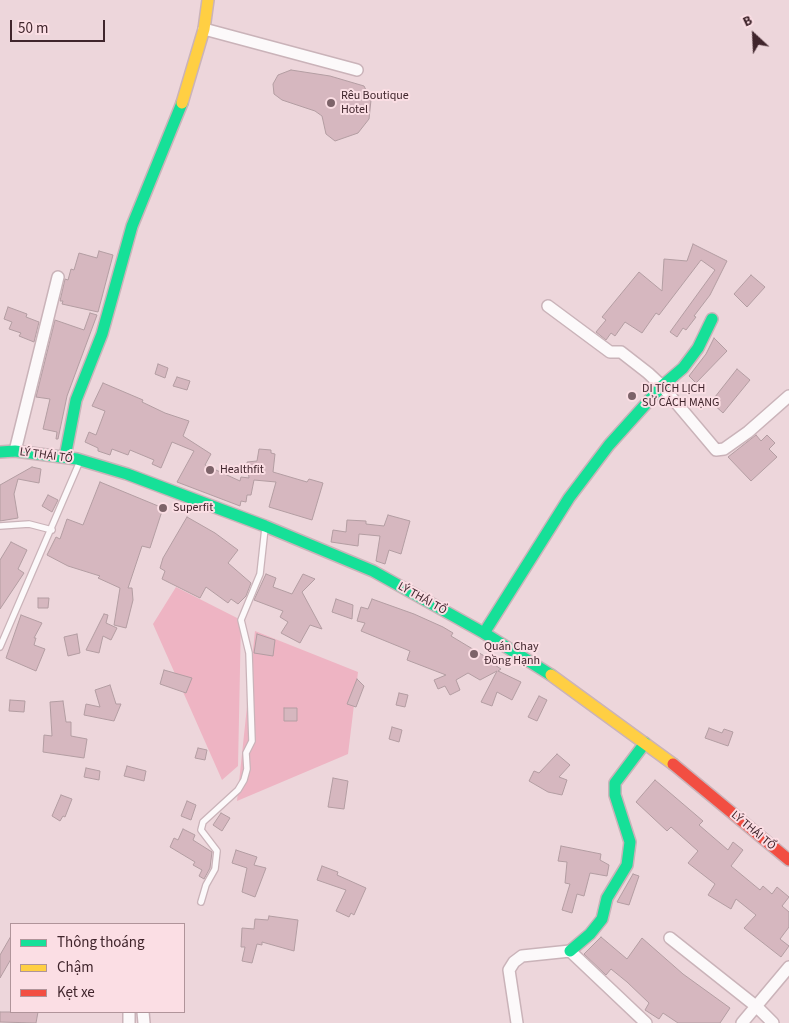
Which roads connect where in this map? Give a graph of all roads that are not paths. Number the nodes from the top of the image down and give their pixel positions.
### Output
1 (208, 0) edge
2 (204, 29) junction
3 (356, 70) dead end
4 (58, 277) dead end
5 (548, 306) dead end
6 (712, 319) dead end
7 (662, 386) junction
8 (789, 396) edge
9 (15, 451) junction
10 (0, 452) edge
11 (65, 457) junction
12 (80, 461) junction
13 (0, 526) edge
14 (265, 526) junction
15 (52, 530) junction
16 (484, 633) junction
17 (0, 647) edge
18 (646, 743) junction
19 (789, 860) edge
20 (201, 902) dead end
21 (670, 938) dead end
22 (570, 951) junction
23 (789, 967) edge
24 (757, 1007) junction
25 (517, 1023) edge
26 (646, 1023) edge
27 (742, 1023) edge
28 (773, 1023) edge

1 - 2 street
2 - 3 street
2 - 11 street
4 - 9 street
5 - 7 street
6 - 7 street
7 - 8 street
7 - 16 street
9 - 10 street, LÝ THÁI TỔ
9 - 11 street, LÝ THÁI TỔ
11 - 12 street, LÝ THÁI TỔ
12 - 14 street, LÝ THÁI TỔ
12 - 15 lane
13 - 15 lane
14 - 16 street, LÝ THÁI TỔ
14 - 20 lane
15 - 17 lane
16 - 18 street, LÝ THÁI TỔ
18 - 19 street, LÝ THÁI TỔ
18 - 22 street
21 - 24 street
22 - 25 street
22 - 26 street
23 - 24 street
24 - 27 street
24 - 28 street

